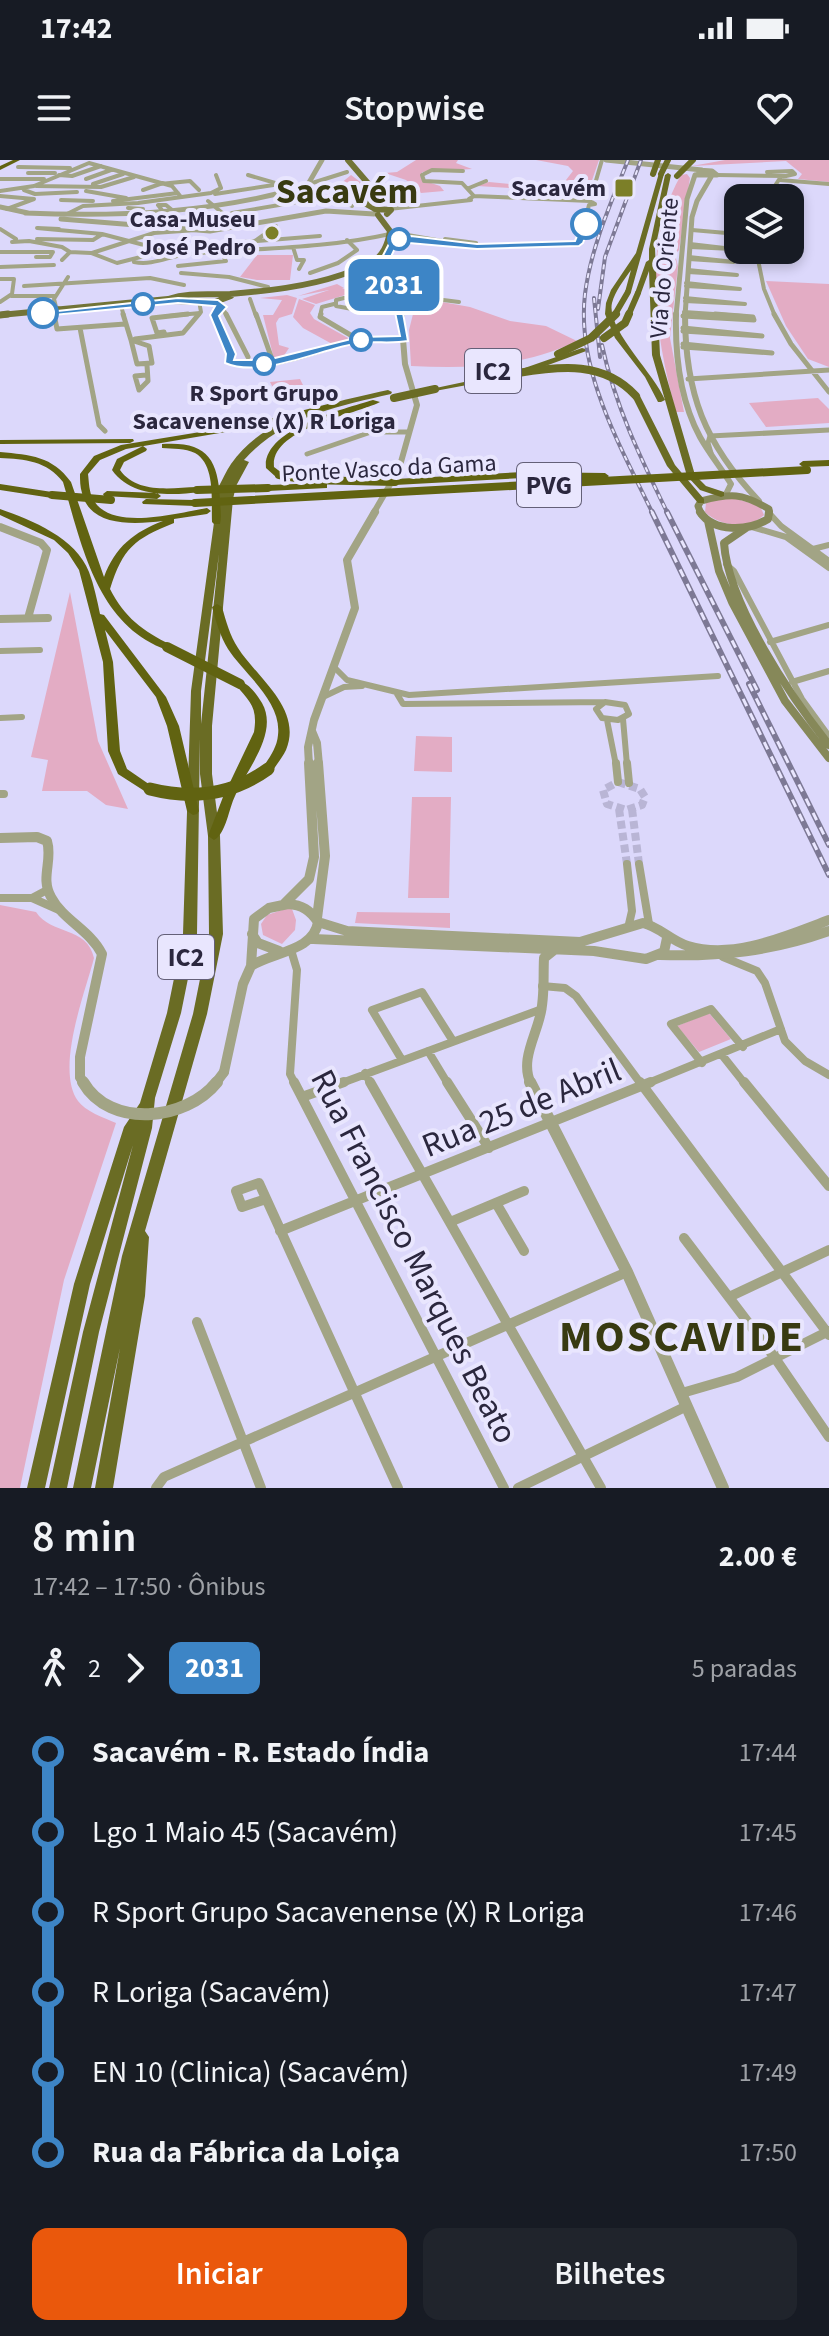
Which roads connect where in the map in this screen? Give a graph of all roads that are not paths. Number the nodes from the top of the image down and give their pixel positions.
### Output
1 (9, 160) edge
2 (619, 160) edge
3 (658, 160) edge
4 (671, 160) edge
5 (693, 160) edge
6 (323, 161) edge
7 (605, 161) edge
8 (43, 162) dead end
9 (351, 162) edge
10 (626, 162) edge
11 (647, 162) edge
12 (18, 164) edge
13 (0, 166) edge
14 (101, 166) junction
15 (682, 167) junction
16 (31, 168) junction
17 (73, 168) junction
18 (113, 170) junction
19 (702, 170) junction
20 (463, 171) dead end
21 (347, 172) dead end
22 (28, 173) dead end
23 (125, 173) junction
24 (694, 173) junction
25 (772, 173) junction
26 (59, 174) junction
27 (660, 174) junction
28 (714, 174) junction
29 (216, 175) dead end
30 (248, 175) dead end
31 (136, 176) junction
32 (50, 178) junction
33 (780, 178) junction
34 (0, 179) edge
35 (86, 179) dead end
36 (486, 181) dead end
37 (162, 183) junction
38 (280, 184) junction
39 (776, 184) edge
40 (829, 184) edge
41 (308, 185) junction
42 (31, 186) junction
43 (469, 188) junction
44 (22, 189) junction
45 (85, 189) junction
46 (296, 189) junction
47 (143, 190) dead end
48 (260, 190) dead end
49 (0, 191) edge
50 (667, 191) junction
51 (77, 192) dead end
52 (201, 193) junction
53 (180, 195) junction
54 (126, 198) junction
55 (472, 198) junction
56 (61, 200) dead end
57 (306, 200) junction
58 (210, 203) junction
59 (589, 203) junction
60 (128, 206) dead end
61 (352, 206) dead end
62 (0, 207) edge
63 (7, 209) junction
64 (144, 211) junction
65 (388, 212) junction
66 (376, 213) junction
67 (43, 215) junction
68 (69, 215) junction
69 (226, 216) junction
70 (61, 219) junction
71 (685, 225) junction
72 (276, 226) dead end
73 (59, 229) dead end
74 (0, 230) edge
75 (196, 230) junction
76 (692, 230) junction
77 (724, 233) edge
78 (101, 235) junction
79 (684, 235) junction
80 (320, 236) dead end
81 (392, 237) junction
82 (132, 239) junction
83 (14, 240) junction
84 (347, 240) junction
85 (253, 242) junction
86 (264, 242) junction
87 (204, 244) junction
88 (690, 246) junction
89 (290, 247) junction
90 (257, 248) junction
91 (1, 250) edge
92 (167, 251) junction
93 (70, 252) junction
94 (212, 252) junction
95 (91, 253) junction
96 (639, 253) junction
97 (36, 257) dead end
98 (652, 257) junction
99 (224, 258) dead end
100 (689, 258) junction
101 (168, 259) junction
102 (132, 261) junction
103 (371, 264) junction
104 (757, 264) edge
105 (148, 265) junction
106 (178, 266) junction
107 (363, 266) junction
108 (0, 267) edge
109 (384, 267) junction
110 (299, 269) dead end
111 (688, 271) junction
112 (374, 272) junction
113 (181, 273) junction
114 (310, 273) dead end
115 (391, 276) junction
116 (68, 277) dead end
117 (138, 278) junction
118 (0, 279) edge
119 (184, 285) junction
120 (686, 285) junction
121 (24, 286) dead end
122 (60, 286) junction
123 (264, 290) junction
124 (215, 293) junction
125 (396, 294) junction
126 (11, 296) junction
127 (55, 296) junction
128 (186, 296) junction
129 (250, 299) dead end
130 (685, 299) junction
131 (199, 301) junction
132 (398, 301) junction
133 (0, 302) edge
134 (366, 302) junction
135 (459, 302) dead end
136 (222, 303) junction
137 (334, 304) junction
138 (121, 306) junction
139 (58, 311) junction
140 (200, 313) junction
141 (684, 314) junction
142 (0, 316) edge
143 (125, 324) junction
144 (80, 328) junction
145 (186, 330) junction
146 (683, 330) junction
147 (405, 339) junction
148 (129, 340) junction
149 (359, 340) junction
150 (683, 346) junction
151 (248, 357) junction
152 (230, 358) junction
153 (273, 362) junction
154 (244, 364) junction
155 (147, 365) junction
156 (677, 370) junction
157 (829, 370) edge
158 (812, 371) junction
159 (518, 373) junction
160 (146, 375) dead end
161 (688, 379) junction
162 (680, 386) junction
163 (829, 392) edge
164 (391, 395) junction
165 (376, 402) junction
166 (336, 404) junction
167 (691, 418) junction
168 (829, 430) edge
169 (105, 431) dead end
170 (408, 432) junction
171 (710, 436) junction
172 (169, 439) junction
173 (0, 442) edge
174 (0, 453) edge
175 (307, 454) dead end
176 (712, 455) junction
177 (829, 466) edge
178 (605, 476) junction
179 (0, 480) edge
180 (395, 482) junction
181 (689, 484) junction
182 (0, 487) edge
183 (50, 491) junction
184 (724, 494) junction
185 (312, 498) junction
186 (195, 500) junction
187 (701, 501) junction
188 (759, 501) junction
189 (207, 511) junction
190 (0, 512) edge
191 (770, 514) junction
192 (708, 521) junction
193 (217, 522) junction
194 (0, 527) edge
195 (749, 528) junction
196 (829, 545) edge
197 (813, 549) junction
198 (829, 561) edge
199 (725, 563) junction
200 (829, 571) edge
201 (105, 589) junction
202 (217, 607) junction
203 (98, 614) junction
204 (28, 618) junction
205 (48, 618) dead end
206 (0, 619) edge
207 (829, 625) edge
208 (770, 642) junction
209 (40, 650) dead end
210 (0, 651) edge
211 (334, 667) junction
212 (829, 671) edge
213 (718, 676) dead end
214 (328, 682) junction
215 (792, 682) junction
216 (346, 683) junction
217 (397, 694) junction
218 (323, 697) junction
219 (605, 702) junction
220 (569, 704) junction
221 (597, 712) junction
222 (22, 717) dead end
223 (0, 718) edge
224 (623, 719) junction
225 (607, 720) junction
226 (312, 730) junction
227 (829, 736) edge
228 (829, 745) edge
229 (829, 758) edge
230 (618, 782) tunnel mouth
231 (629, 783) tunnel mouth
232 (193, 811) junction
233 (214, 836) junction
234 (0, 838) edge
235 (627, 864) tunnel mouth
236 (639, 864) tunnel mouth
237 (46, 884) junction
238 (0, 898) edge
239 (32, 898) junction
240 (284, 904) junction
241 (62, 911) junction
242 (318, 920) junction
243 (829, 920) edge
244 (649, 924) junction
245 (624, 928) junction
246 (829, 931) edge
247 (252, 934) junction
248 (667, 938) junction
249 (313, 939) junction
250 (286, 950) junction
251 (554, 950) junction
252 (660, 955) junction
253 (631, 957) junction
254 (723, 957) junction
255 (251, 966) junction
256 (542, 986) junction
257 (542, 1009) junction
258 (781, 1029) junction
259 (453, 1041) junction
260 (743, 1047) junction
261 (428, 1051) junction
262 (722, 1055) junction
263 (402, 1060) junction
264 (702, 1063) junction
265 (365, 1073) junction
266 (829, 1075) edge
267 (643, 1087) junction
268 (302, 1097) junction
269 (148, 1098) junction
270 (551, 1124) junction
271 (489, 1148) junction
272 (423, 1174) junction
273 (825, 1174) edge
274 (829, 1186) edge
275 (524, 1191) dead end
276 (266, 1199) dead end
277 (356, 1201) junction
278 (496, 1203) junction
279 (142, 1206) junction
280 (450, 1222) junction
281 (280, 1231) junction
282 (684, 1238) dead end
283 (829, 1250) edge
284 (524, 1251) dead end
285 (627, 1272) junction
286 (782, 1272) junction
287 (729, 1297) junction
288 (197, 1322) dead end
289 (508, 1324) junction
290 (828, 1333) edge
291 (436, 1356) junction
292 (775, 1358) junction
293 (354, 1393) junction
294 (684, 1399) junction
295 (829, 1437) edge
296 (243, 1442) junction
297 (583, 1456) junction
298 (36, 1488) edge
299 (58, 1488) edge
300 (82, 1488) edge
301 (104, 1488) edge
302 (156, 1488) edge
303 (261, 1488) edge
304 (398, 1488) edge
305 (504, 1488) edge
306 (518, 1488) edge
307 (601, 1488) edge
308 (723, 1488) edge

1 - 13 highway
2 - 10 street
3 - 27 highway, bridge
4 - 27 highway, IC2, bridge
5 - 50 highway, bridge
6 - 41 street
7 - 10 street
7 - 59 street
8 - 16 street
9 - 66 main road
10 - 11 street
11 - 15 street
12 - 13 highway
12 - 16 street
14 - 17 street
14 - 18 street
14 - 26 street
15 - 19 street
15 - 24 street
16 - 17 street
17 - 26 street
18 - 23 street
18 - 35 street
19 - 24 street
19 - 28 street
20 - 43 street
21 - 41 street
22 - 26 street
23 - 31 street
23 - 45 street
24 - 28 street
24 - 71 street, Via do Oriente
25 - 28 street
25 - 33 street
25 - 33 street
26 - 32 street
27 - 50 highway, IC2
27 - 96 highway, IC2
28 - 76 street, Via do Oriente
29 - 52 street
30 - 38 street
31 - 37 street
31 - 45 street
32 - 34 street
32 - 42 street
33 - 39 street
33 - 40 street
36 - 43 street
37 - 47 street
37 - 52 street
37 - 53 street
38 - 46 street
38 - 48 street
38 - 52 street
41 - 46 street
41 - 57 street
42 - 44 street
42 - 45 street
42 - 49 street
43 - 55 street
44 - 49 street
44 - 51 street
45 - 54 street
46 - 58 street
49 - 63 street
50 - 98 highway, IC2
52 - 53 street
53 - 54 street
53 - 68 street
54 - 56 street
55 - 59 street
55 - 65 street
57 - 61 street
57 - 69 street
58 - 64 street
58 - 69 street
59 - 81 street
60 - 64 street
62 - 63 street
63 - 67 street
64 - 68 street
65 - 66 main road
65 - 81 main road
66 - 75 street
66 - 81 main road
67 - 68 street
67 - 70 street
68 - 70 street
69 - 75 street
70 - 75 street
71 - 76 street
71 - 79 street, Via do Oriente
72 - 85 street
73 - 78 street
74 - 83 street
75 - 82 street
76 - 77 street
76 - 79 street
76 - 88 street, Via do Oriente
78 - 82 street
78 - 83 street
79 - 156 street, Via do Oriente
80 - 86 street
81 - 84 street
81 - 103 main road
81 - 109 main road
82 - 92 street
82 - 95 street
83 - 91 street
83 - 93 street
84 - 89 street
84 - 114 street
85 - 86 street
85 - 87 street
86 - 90 street
87 - 92 street
87 - 94 street
88 - 88 street
88 - 100 street, Via do Oriente
89 - 90 street
89 - 110 street
90 - 94 street
91 - 97 street
92 - 102 street
93 - 95 street
93 - 108 street
94 - 101 street
95 - 102 street
96 - 164 highway, IC2, bridge
96 - 181 highway
98 - 159 highway, IC2, bridge
98 - 184 highway
99 - 106 street
100 - 100 street
100 - 111 street, Via do Oriente
101 - 105 street
101 - 106 street
102 - 105 street
103 - 107 main road
103 - 109 main road
104 - 158 street
105 - 117 street
106 - 113 street
107 - 112 main road
107 - 123 main road
109 - 112 main road
109 - 115 street
111 - 111 street
111 - 120 street, Via do Oriente
112 - 115 street
112 - 136 main road
113 - 119 street
113 - 123 street
115 - 125 street
116 - 122 street
117 - 119 street
117 - 122 street
118 - 126 street
119 - 128 street
120 - 120 street
120 - 130 street, Via do Oriente
121 - 122 street
122 - 127 street
123 - 124 main road
124 - 128 main road
124 - 136 main road
125 - 132 street
125 - 135 street
126 - 127 street
126 - 133 street
127 - 139 street
128 - 131 main road
128 - 138 main road
128 - 139 main road
129 - 153 street
130 - 130 street
130 - 141 street, Via do Oriente
131 - 136 main road
131 - 140 street
132 - 134 street
132 - 147 street
134 - 137 street
134 - 137 street
136 - 151 street
136 - 152 street
137 - 149 street
138 - 139 main road
138 - 143 street
139 - 142 main road
139 - 144 street
140 - 145 street
140 - 145 street
141 - 141 street
141 - 146 street, Via do Oriente
143 - 144 street
143 - 148 street
144 - 169 street
145 - 148 street
146 - 146 street
146 - 150 street, Via do Oriente
147 - 149 street
147 - 170 street
148 - 155 street
148 - 155 street
149 - 153 street
150 - 150 street
150 - 161 street, Via do Oriente
151 - 152 street
151 - 154 street
152 - 154 street
153 - 154 street
155 - 160 street
156 - 161 street
156 - 162 street, Via do Oriente
157 - 158 street
158 - 161 street
158 - 163 street
159 - 164 highway, IC2, bridge
159 - 181 highway, bridge
161 - 162 street
161 - 171 street, Via do Oriente
162 - 167 street, Via do Oriente
164 - 165 highway, IC2
164 - 166 highway, IC2
165 - 180 highway, bridge
165 - 202 highway, IC2
166 - 172 highway
166 - 193 highway, IC2
167 - 171 street
167 - 176 street, Via do Oriente
168 - 171 street
170 - 175 street
170 - 211 street
171 - 176 street
171 - 188 street, Via do Oriente
172 - 173 highway
172 - 186 highway
174 - 201 highway
176 - 184 street, Via do Oriente
177 - 178 highway, Ponte Vasco da Gama / PVG, bridge
177 - 185 highway, Ponte Vasco da Gama / PVG, bridge
178 - 180 highway, bridge
178 - 186 highway, Ponte Vasco da Gama / PVG, bridge
179 - 183 highway, Ponte Vasco da Gama / PVG
180 - 186 highway, bridge
181 - 187 highway
182 - 183 highway, Ponte Vasco da Gama / PVG
183 - 186 highway, Ponte Vasco da Gama / PVG, bridge
184 - 187 main road
184 - 188 main road
185 - 186 highway, Ponte Vasco da Gama / PVG, bridge
185 - 189 highway, bridge
186 - 189 highway
186 - 193 highway
187 - 192 main road
188 - 191 main road
189 - 201 highway
190 - 203 highway
191 - 195 main road
191 - 197 street
192 - 195 main road
192 - 229 main road
193 - 232 highway, IC2
194 - 204 street
195 - 199 main road
195 - 200 street
196 - 197 street
197 - 198 street
199 - 208 street
199 - 228 main road
201 - 233 highway, bridge
202 - 203 highway, bridge
202 - 233 highway, IC2
203 - 232 highway
204 - 205 street
204 - 206 street
207 - 208 street
208 - 215 street
209 - 210 street
211 - 214 street
211 - 216 street
212 - 215 street
213 - 217 street
214 - 216 street
214 - 218 street
215 - 227 street
216 - 217 street
216 - 218 street
217 - 220 street
218 - 226 street
219 - 220 street
219 - 221 street
219 - 224 street
220 - 221 street
221 - 225 street
222 - 223 street
224 - 225 street
224 - 231 street
225 - 230 street
226 - 240 street
226 - 242 street
232 - 269 highway, IC2
233 - 279 highway, IC2
234 - 237 street
235 - 245 street
236 - 244 street
237 - 239 street
237 - 241 street
238 - 239 street
239 - 241 street
240 - 242 street
240 - 247 street
241 - 255 street, bridge
242 - 245 street
242 - 249 street
243 - 248 street
244 - 245 street
244 - 248 street
245 - 253 street
246 - 254 street
247 - 250 street
247 - 255 street
248 - 252 street
249 - 250 street
249 - 251 street
250 - 255 street
250 - 268 street, Rua Francisco Marques Beato
251 - 253 street
251 - 256 street
252 - 253 street
252 - 254 street
254 - 258 street
256 - 257 street
256 - 267 street
257 - 259 street
257 - 270 street
258 - 260 street, Rua 25 de Abril
258 - 266 street
259 - 261 street
259 - 263 street
260 - 262 street, Rua 25 de Abril
260 - 264 street
261 - 263 street
261 - 271 street
262 - 264 street, Rua 25 de Abril
262 - 273 street
263 - 265 street
264 - 267 street, Rua 25 de Abril
265 - 268 street
265 - 272 street
267 - 270 street, Rua 25 de Abril
267 - 286 street
268 - 277 street, Rua Francisco Marques Beato
269 - 298 highway
269 - 299 highway, IC2
270 - 271 street, Rua 25 de Abril
270 - 285 street
271 - 272 street, Rua 25 de Abril
272 - 277 street, Rua 25 de Abril
272 - 280 street
273 - 274 street
275 - 278 street
276 - 281 street
277 - 281 street, Rua 25 de Abril
277 - 291 street, Rua Francisco Marques Beato
278 - 280 street
278 - 284 street
279 - 300 highway, IC2
279 - 301 highway
280 - 289 street
281 - 293 street
282 - 287 street
283 - 286 street
285 - 289 street
285 - 294 street
286 - 287 street
286 - 290 street
287 - 292 street
288 - 296 street
289 - 291 street
289 - 297 street
290 - 292 street
291 - 293 street
291 - 305 street, Rua Francisco Marques Beato
292 - 294 street
292 - 295 street
293 - 296 street
293 - 304 street
294 - 297 street
294 - 308 street
296 - 302 street
296 - 303 street
297 - 306 street
297 - 307 street

